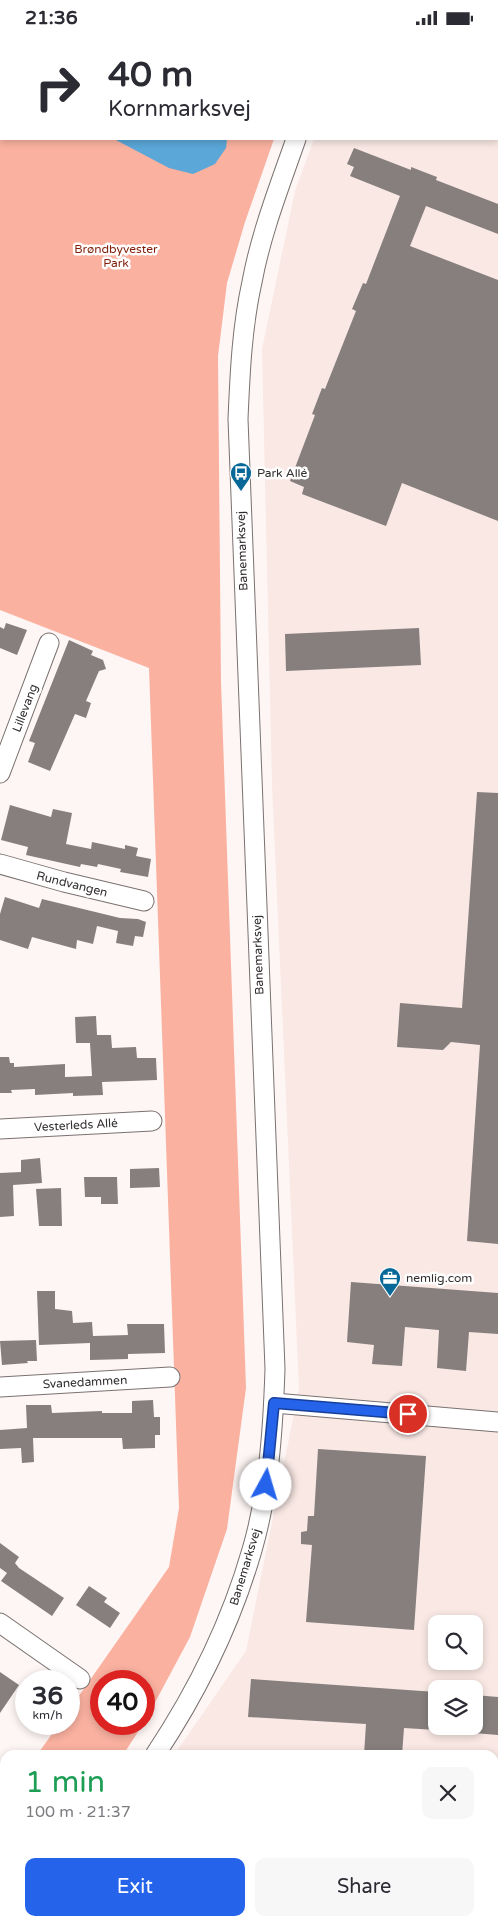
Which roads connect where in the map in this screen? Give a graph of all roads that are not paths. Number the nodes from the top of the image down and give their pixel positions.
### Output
1 (296, 140) edge
2 (49, 643) dead end
3 (0, 773) edge
4 (0, 864) edge
5 (144, 901) dead end
6 (152, 1121) dead end
7 (0, 1129) edge
8 (170, 1377) dead end
9 (0, 1387) edge
10 (274, 1403) junction
11 (498, 1422) edge
12 (0, 1623) edge
13 (67, 1670) edge
14 (158, 1750) edge

1 - 10 street, Banemarksvej
2 - 3 street, Lillevang
4 - 5 street, Rundvangen
6 - 7 street, Vesterleds Allé
8 - 9 street, Svanedammen
10 - 11 street
10 - 14 street, Banemarksvej
12 - 13 street

